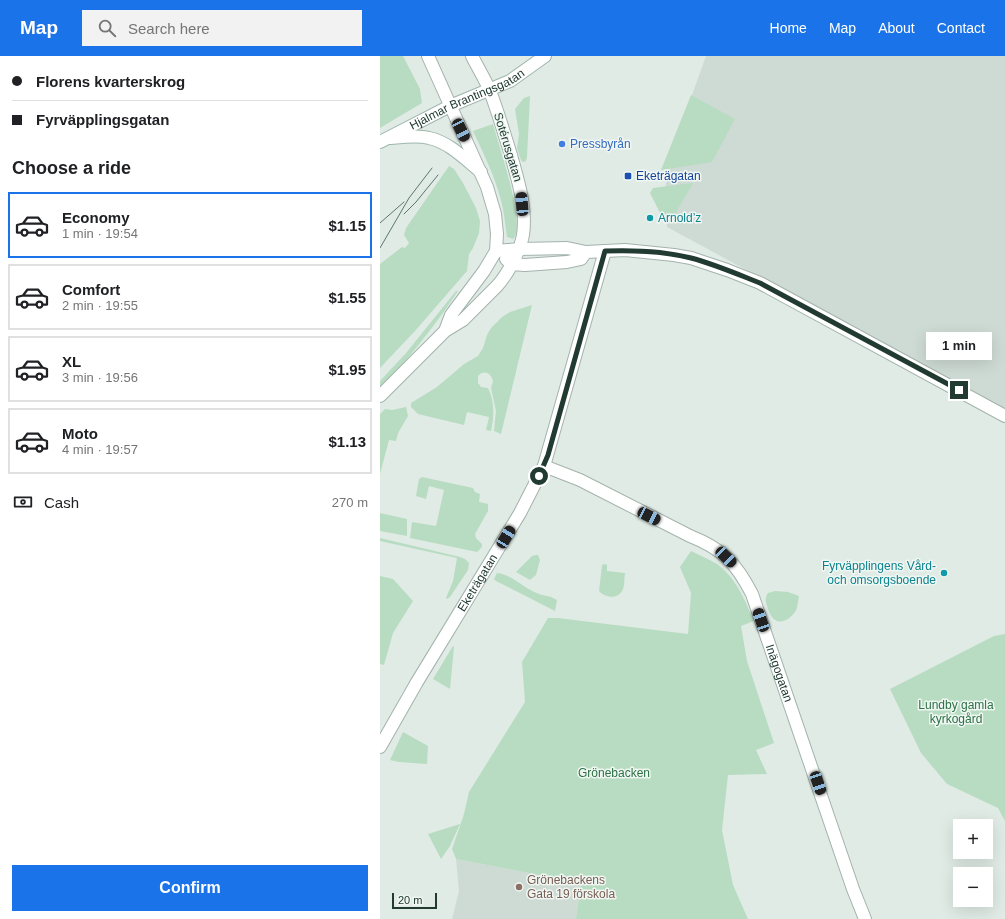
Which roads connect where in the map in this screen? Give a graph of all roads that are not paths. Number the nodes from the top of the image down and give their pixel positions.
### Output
1 (428, 56) edge
2 (472, 56) edge
3 (545, 56) edge
4 (489, 90) junction
5 (450, 106) junction
6 (383, 140) edge
7 (481, 172) junction
8 (520, 249) junction
9 (496, 251) junction
10 (605, 251) junction
11 (586, 252) junction
12 (511, 264) junction
13 (445, 332) junction
14 (380, 396) edge
15 (1005, 416) edge
16 (544, 466) junction
17 (380, 747) edge
18 (865, 919) edge

1 - 5 street, Sotérusgatan
2 - 4 street, Sotérusgatan
3 - 4 street, Hjalmar Brantingsgatan
4 - 5 street, Hjalmar Brantingsgatan
4 - 8 street, Sotérusgatan
5 - 6 street, Hjalmar Brantingsgatan
5 - 7 street, Sotérusgatan
6 - 7 street, Hjalmar Brantingsgatan
7 - 9 street, Sotérusgatan
8 - 9 street
8 - 11 street
8 - 12 street, Sotérusgatan
9 - 12 street
9 - 13 street, Sotérusgatan
10 - 11 street
10 - 15 street
10 - 16 street, Eketrägatan
11 - 12 street
12 - 13 street, Sotérusgatan
13 - 14 street, Sotérusgatan
16 - 17 street, Eketrägatan
16 - 18 street, Inägogatan

